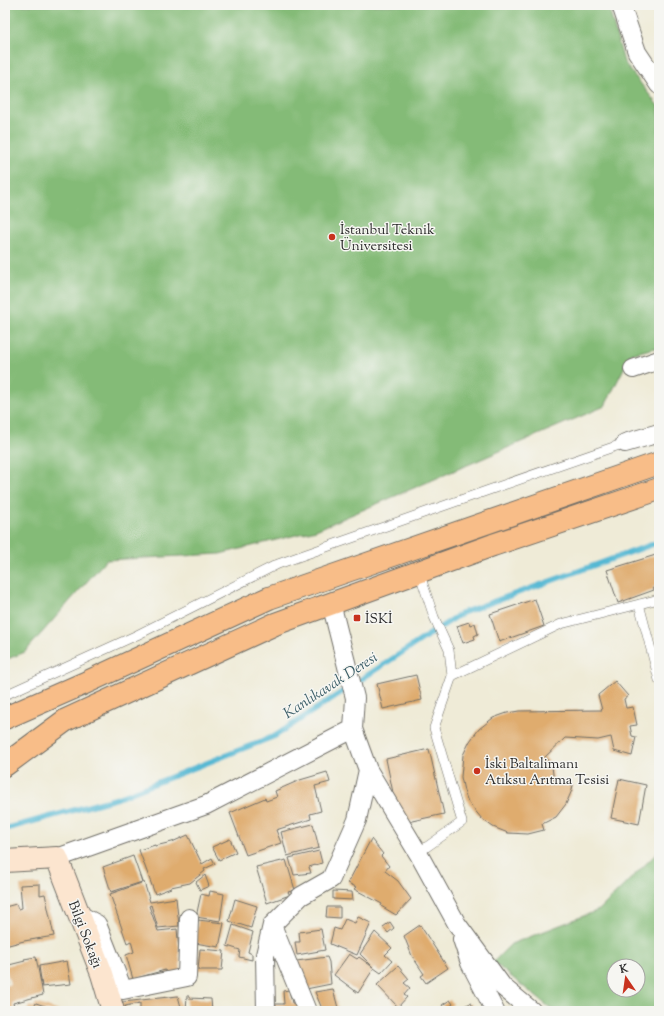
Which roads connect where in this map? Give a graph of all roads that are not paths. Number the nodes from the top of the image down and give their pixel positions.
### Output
1 (621, 5) edge
2 (659, 85) edge
3 (659, 360) edge
4 (633, 369) dead end
5 (659, 433) edge
6 (625, 443) joint
7 (659, 463) edge
8 (659, 489) edge
9 (419, 572) junction
10 (659, 599) edge
11 (331, 603) junction
12 (639, 604) junction
13 (452, 676) junction
14 (659, 680) edge
15 (5, 695) edge
16 (5, 718) edge
17 (353, 729) junction
18 (5, 766) edge
19 (368, 770) junction
20 (418, 853) junction
21 (57, 858) junction
22 (5, 860) edge
23 (78, 914) junction
24 (189, 918) dead end
25 (456, 924) junction
26 (272, 925) junction
27 (113, 1011) edge
28 (266, 1011) edge
29 (307, 1011) edge
30 (495, 1011) edge
31 (532, 1011) edge

1 - 2 street
3 - 4 street
5 - 6 street
6 - 15 lane
7 - 16 main road
8 - 9 main road
9 - 11 main road
9 - 13 lane
10 - 12 lane
11 - 17 street
11 - 18 main road
12 - 13 lane
12 - 14 lane
13 - 20 lane
17 - 19 street
17 - 21 street
19 - 20 street
19 - 26 street
20 - 25 street
21 - 22 street
21 - 23 street, Bilgi Sokağı
23 - 24 street
23 - 27 street, Bilgi Sokağı
25 - 30 street
25 - 31 street
26 - 28 street
26 - 29 street

